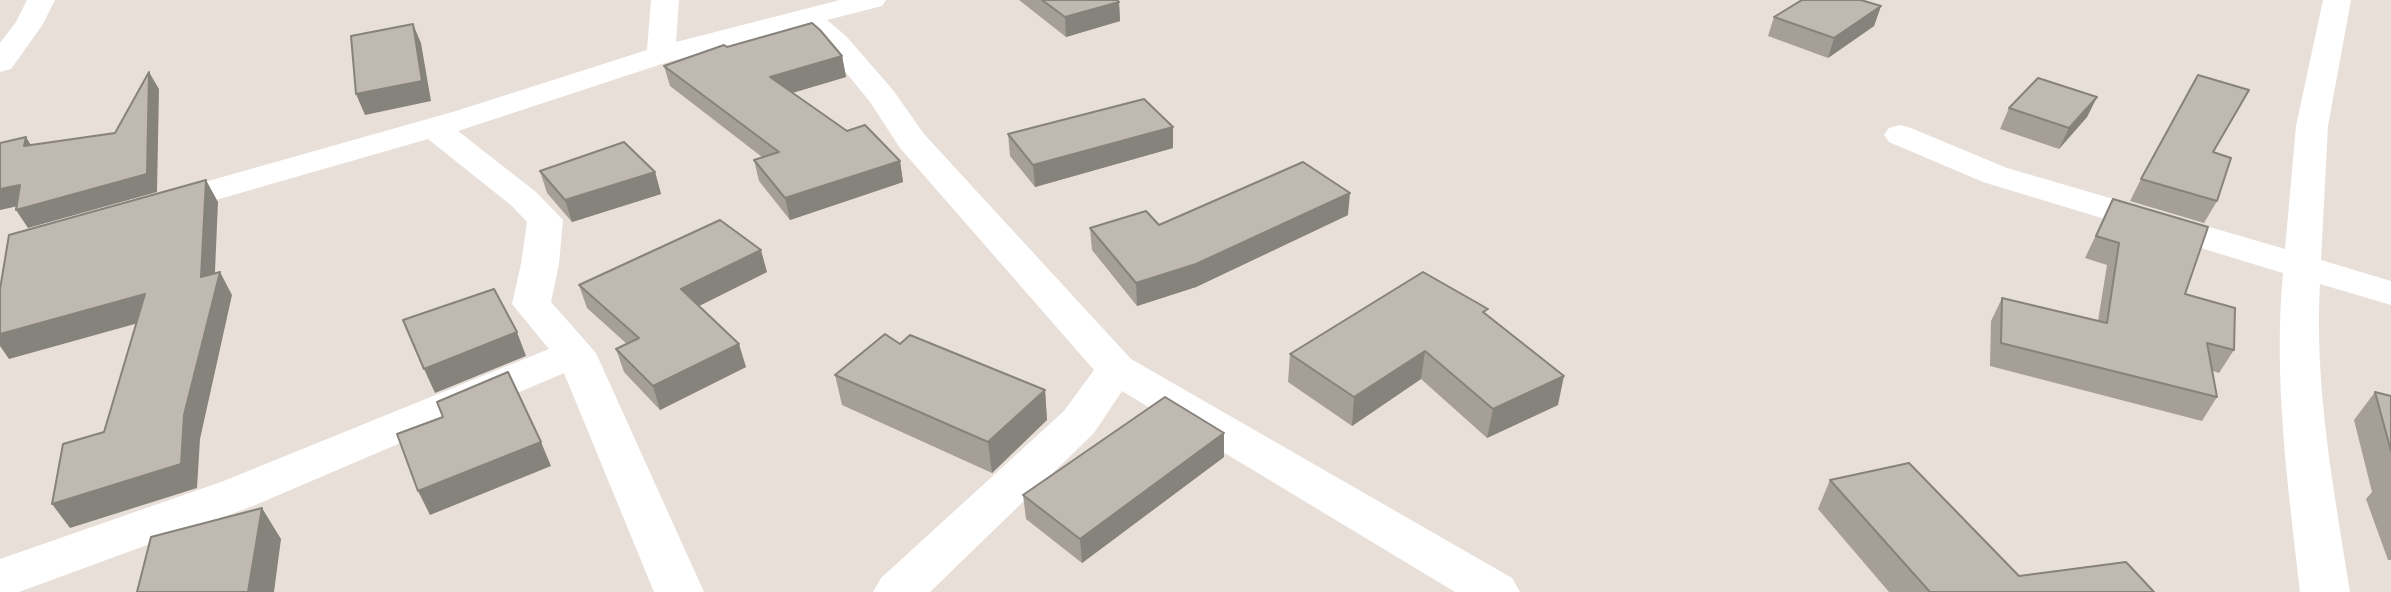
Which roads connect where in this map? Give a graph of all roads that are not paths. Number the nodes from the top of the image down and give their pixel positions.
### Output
1 (41, 0) edge
2 (665, 0) edge
3 (872, 0) edge
4 (2337, 0) edge
5 (808, 19) junction
6 (661, 55) junction
7 (0, 62) edge
8 (433, 127) junction
9 (1900, 135) dead end
10 (127, 214) edge
11 (2302, 267) junction
12 (2391, 293) edge
13 (576, 353) junction
14 (1116, 369) junction
15 (0, 579) edge
16 (679, 592) edge
17 (898, 592) edge
18 (1495, 592) edge
19 (2325, 592) edge

1 - 7 street
2 - 6 street
3 - 5 street
4 - 11 street
5 - 6 street
5 - 14 street
6 - 8 street
8 - 10 street
8 - 13 street
9 - 11 street
11 - 12 street
11 - 19 street
13 - 15 street
13 - 16 street
14 - 17 street
14 - 18 street

